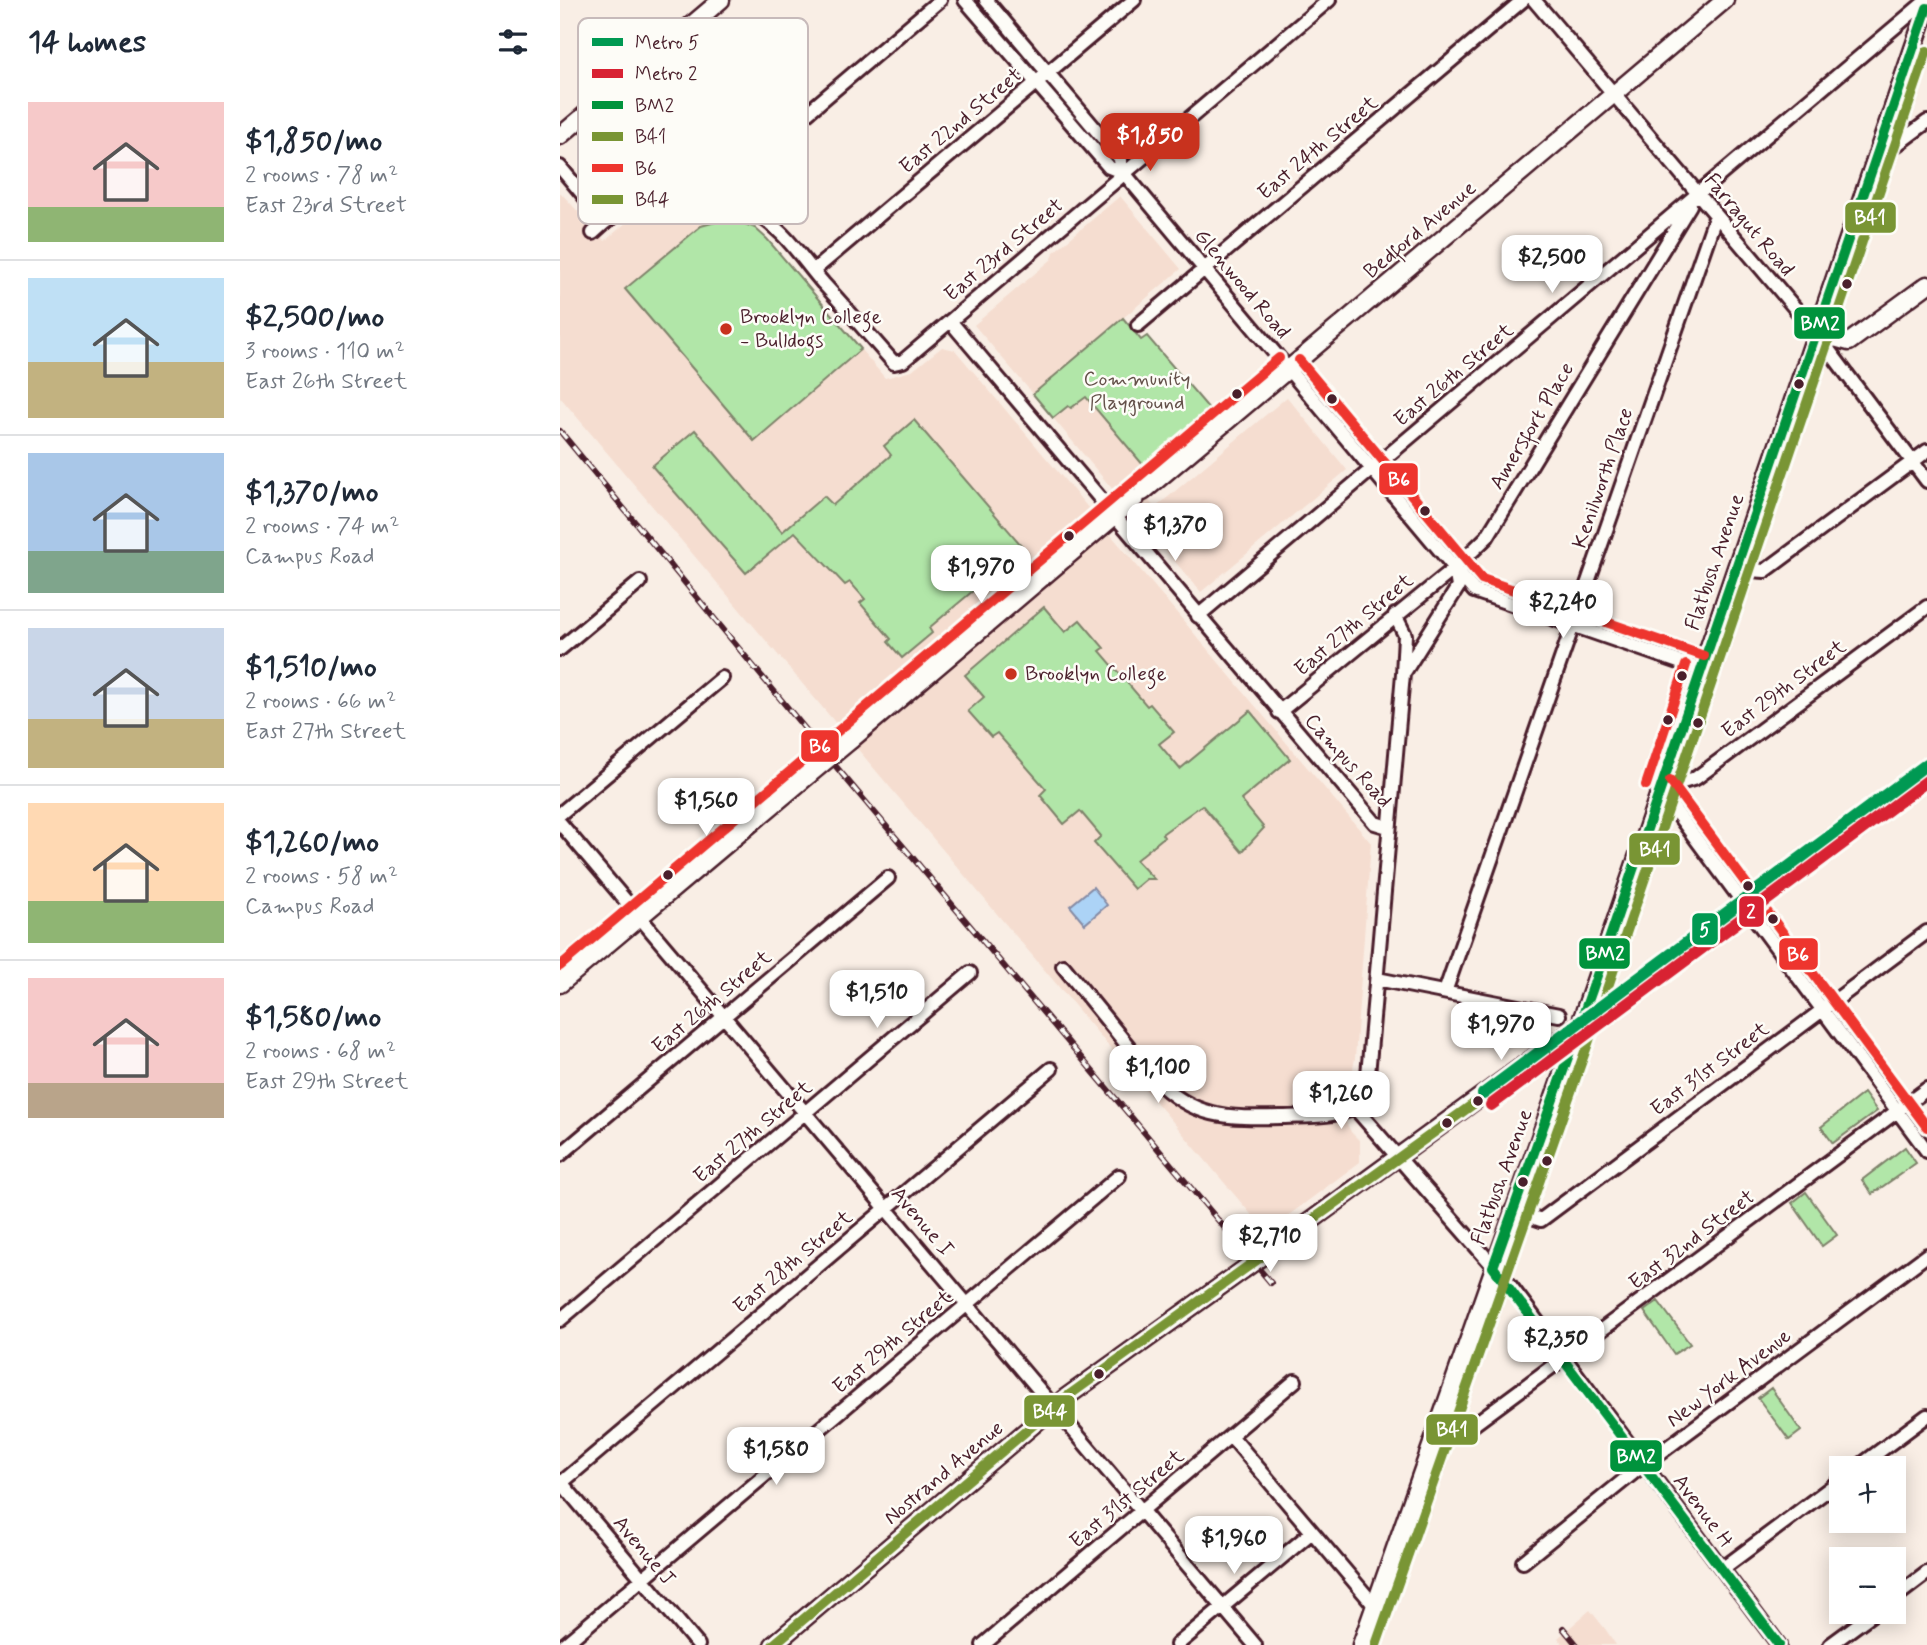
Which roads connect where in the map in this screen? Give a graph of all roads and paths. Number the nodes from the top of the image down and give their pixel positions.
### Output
1 (721, 0) edge
2 (940, 0) edge
3 (965, 0) edge
4 (986, 0) edge
5 (1134, 0) edge
6 (1329, 0) edge
7 (1523, 0) edge
8 (1534, 0) edge
9 (1725, 0) edge
10 (1927, 0) edge
11 (1927, 8) edge
12 (700, 18) edge
13 (1048, 73) junction
14 (1036, 83) junction
15 (1614, 94) junction
16 (808, 112) edge
17 (578, 121) edge
18 (1927, 122) edge
19 (560, 136) edge
20 (1876, 160) junction
21 (560, 167) edge
22 (1124, 173) junction
23 (578, 188) edge
24 (1697, 194) junction
25 (1716, 215) junction
26 (601, 224) edge
27 (769, 224) edge
28 (593, 233) dead end
29 (1204, 270) junction
30 (813, 271) junction
31 (1927, 285) edge
32 (950, 321) junction
33 (1138, 325) dead end
34 (1816, 333) junction
35 (1288, 369) junction
36 (1927, 450) edge
37 (1912, 461) junction
38 (1372, 469) junction
39 (1927, 481) edge
40 (1114, 516) junction
41 (1455, 568) junction
42 (1735, 569) junction
43 (640, 582) dead end
44 (1927, 607) edge
45 (1395, 614) junction
46 (1198, 616) junction
47 (1572, 626) junction
48 (560, 649) edge
49 (1699, 669) junction
50 (1403, 674) junction
51 (722, 678) dead end
52 (1279, 712) junction
53 (1927, 770) edge
54 (1659, 789) junction
55 (560, 814) edge
56 (560, 823) edge
57 (1388, 827) junction
58 (888, 878) dead end
59 (1745, 905) junction
60 (640, 917) junction
61 (1927, 932) edge
62 (1063, 967) dead end
63 (970, 973) dead end
64 (1377, 979) junction
65 (560, 984) edge
66 (1445, 992) junction
67 (1822, 1010) junction
68 (1559, 1015) dead end
69 (724, 1017) junction
70 (1578, 1028) junction
71 (1051, 1069) dead end
72 (1927, 1089) edge
73 (1355, 1108) junction
74 (1897, 1111) junction
75 (805, 1113) junction
76 (1927, 1151) edge
77 (560, 1154) edge
78 (1398, 1159) junction
79 (1119, 1176) dead end
80 (886, 1209) junction
81 (1512, 1210) junction
82 (1927, 1255) edge
83 (1493, 1267) junction
84 (967, 1304) junction
85 (560, 1320) edge
86 (1564, 1359) junction
87 (1295, 1381) dead end
88 (1054, 1407) junction
89 (1927, 1416) edge
90 (1441, 1417) junction
91 (1231, 1436) junction
92 (1873, 1456) edge
93 (1644, 1464) junction
94 (560, 1482) edge
95 (1829, 1489) edge
96 (1142, 1511) junction
97 (1312, 1532) junction
98 (1524, 1562) dead end
99 (1722, 1569) junction
100 (1927, 1573) edge
101 (642, 1578) junction
102 (1906, 1589) edge
103 (1375, 1606) junction
104 (1222, 1607) junction
105 (1859, 1624) edge
106 (564, 1645) edge
107 (698, 1645) edge
108 (773, 1645) edge
109 (983, 1645) edge
110 (1177, 1645) edge
111 (1255, 1645) edge
112 (1361, 1645) edge
113 (1779, 1645) edge
114 (1830, 1645) edge

1 - 12 main road
2 - 16 street
3 - 14 street, Glenwood Road
4 - 13 street, Glenwood Road
5 - 13 street, East 22nd Street
6 - 22 street, East 23rd Street
7 - 29 street, East 24th Street
8 - 15 street, Farragut Road
9 - 15 main road, Bedford Avenue
10 - 24 street, East 26th Street
11 - 20 main road, Flatbush Avenue
13 - 14 street, East 22nd Street
13 - 22 street, Glenwood Road
14 - 22 street, Glenwood Road
14 - 30 street, East 22nd Street
15 - 24 street, Farragut Road
15 - 35 main road, Bedford Avenue
17 - 19 main road
18 - 20 street
20 - 34 main road, Flatbush Avenue
21 - 23 street
22 - 29 street, Glenwood Road
22 - 32 street, East 23rd Street
24 - 25 street, Farragut Road
24 - 38 street, East 26th Street
24 - 41 street, Amersfort Place
25 - 34 street, Farragut Road
25 - 47 street, Kenilworth Place
26 - 28 street
27 - 30 street
29 - 33 street, East 24th Street
29 - 35 street, Glenwood Road
30 - 32 street, East 23rd Street
31 - 34 main road
32 - 40 street, Campus Road
34 - 37 street, Farragut Road
34 - 42 main road, Flatbush Avenue
35 - 38 street, Glenwood Road
35 - 40 main road, Bedford Avenue
36 - 37 street
37 - 39 street, Farragut Road
37 - 42 street
38 - 41 street, Glenwood Road
38 - 46 street, East 26th Street
40 - 46 street, Campus Road
40 - 60 main road, Bedford Avenue, bridge
41 - 45 street, East 27th Street
41 - 47 street, Glenwood Road
41 - 50 street
42 - 49 main road, Flatbush Avenue
43 - 48 street
44 - 54 street, East 29th Street
45 - 50 street
45 - 52 street, East 27th Street
46 - 52 street, Campus Road
47 - 49 street, Glenwood Road
47 - 66 street, Kenilworth Place
49 - 54 main road, Flatbush Avenue
50 - 57 street
51 - 55 street
52 - 57 street, Campus Road
53 - 59 main road, Nostrand Avenue
54 - 59 street
54 - 70 main road, Flatbush Avenue
56 - 60 street, Avenue I
57 - 64 street, Campus Road
58 - 69 street, East 26th Street
59 - 67 street
59 - 70 main road, Nostrand Avenue
60 - 65 main road, Bedford Avenue
60 - 69 street, Avenue I
61 - 67 street, East 31st Street
62 - 73 street
63 - 75 street, East 27th Street
64 - 66 street
64 - 73 street, Campus Road
66 - 68 street
67 - 74 street
67 - 81 street, East 31st Street
69 - 75 street, Avenue I
69 - 77 street, East 26th Street
70 - 78 main road, Nostrand Avenue
70 - 81 main road, Flatbush Avenue
71 - 80 street, East 28th Street
72 - 74 street, East 32nd Street
73 - 78 street, Avenue H
74 - 76 street
74 - 86 street, East 32nd Street
75 - 80 street, Avenue I
75 - 85 street, East 27th Street
78 - 83 street, Avenue H
78 - 88 main road, Nostrand Avenue, bridge
79 - 84 street, East 29th Street
80 - 84 street, Avenue I
80 - 94 street, East 28th Street
81 - 83 main road, Flatbush Avenue
82 - 93 street, New York Avenue
83 - 86 street, Avenue H
83 - 90 main road, Flatbush Avenue
84 - 88 street, Avenue I
84 - 101 street, East 29th Street
86 - 90 street, East 32nd Street
86 - 93 street, Avenue H
87 - 91 street, East 31st Street
88 - 96 street, Avenue I
88 - 108 main road, Nostrand Avenue
89 - 92 street
90 - 103 main road, Flatbush Avenue
91 - 96 street, East 31st Street
91 - 97 street
93 - 98 street, New York Avenue
93 - 99 street, Avenue H
94 - 101 street, Avenue J
95 - 99 street
96 - 104 street, Avenue I
96 - 109 street, East 31st Street
97 - 103 street
97 - 104 street
99 - 113 street, Avenue H
100 - 102 street
101 - 106 street, East 29th Street
101 - 107 street, Avenue J
103 - 112 main road, Flatbush Avenue
104 - 110 street
104 - 111 street, Avenue I
105 - 114 street

